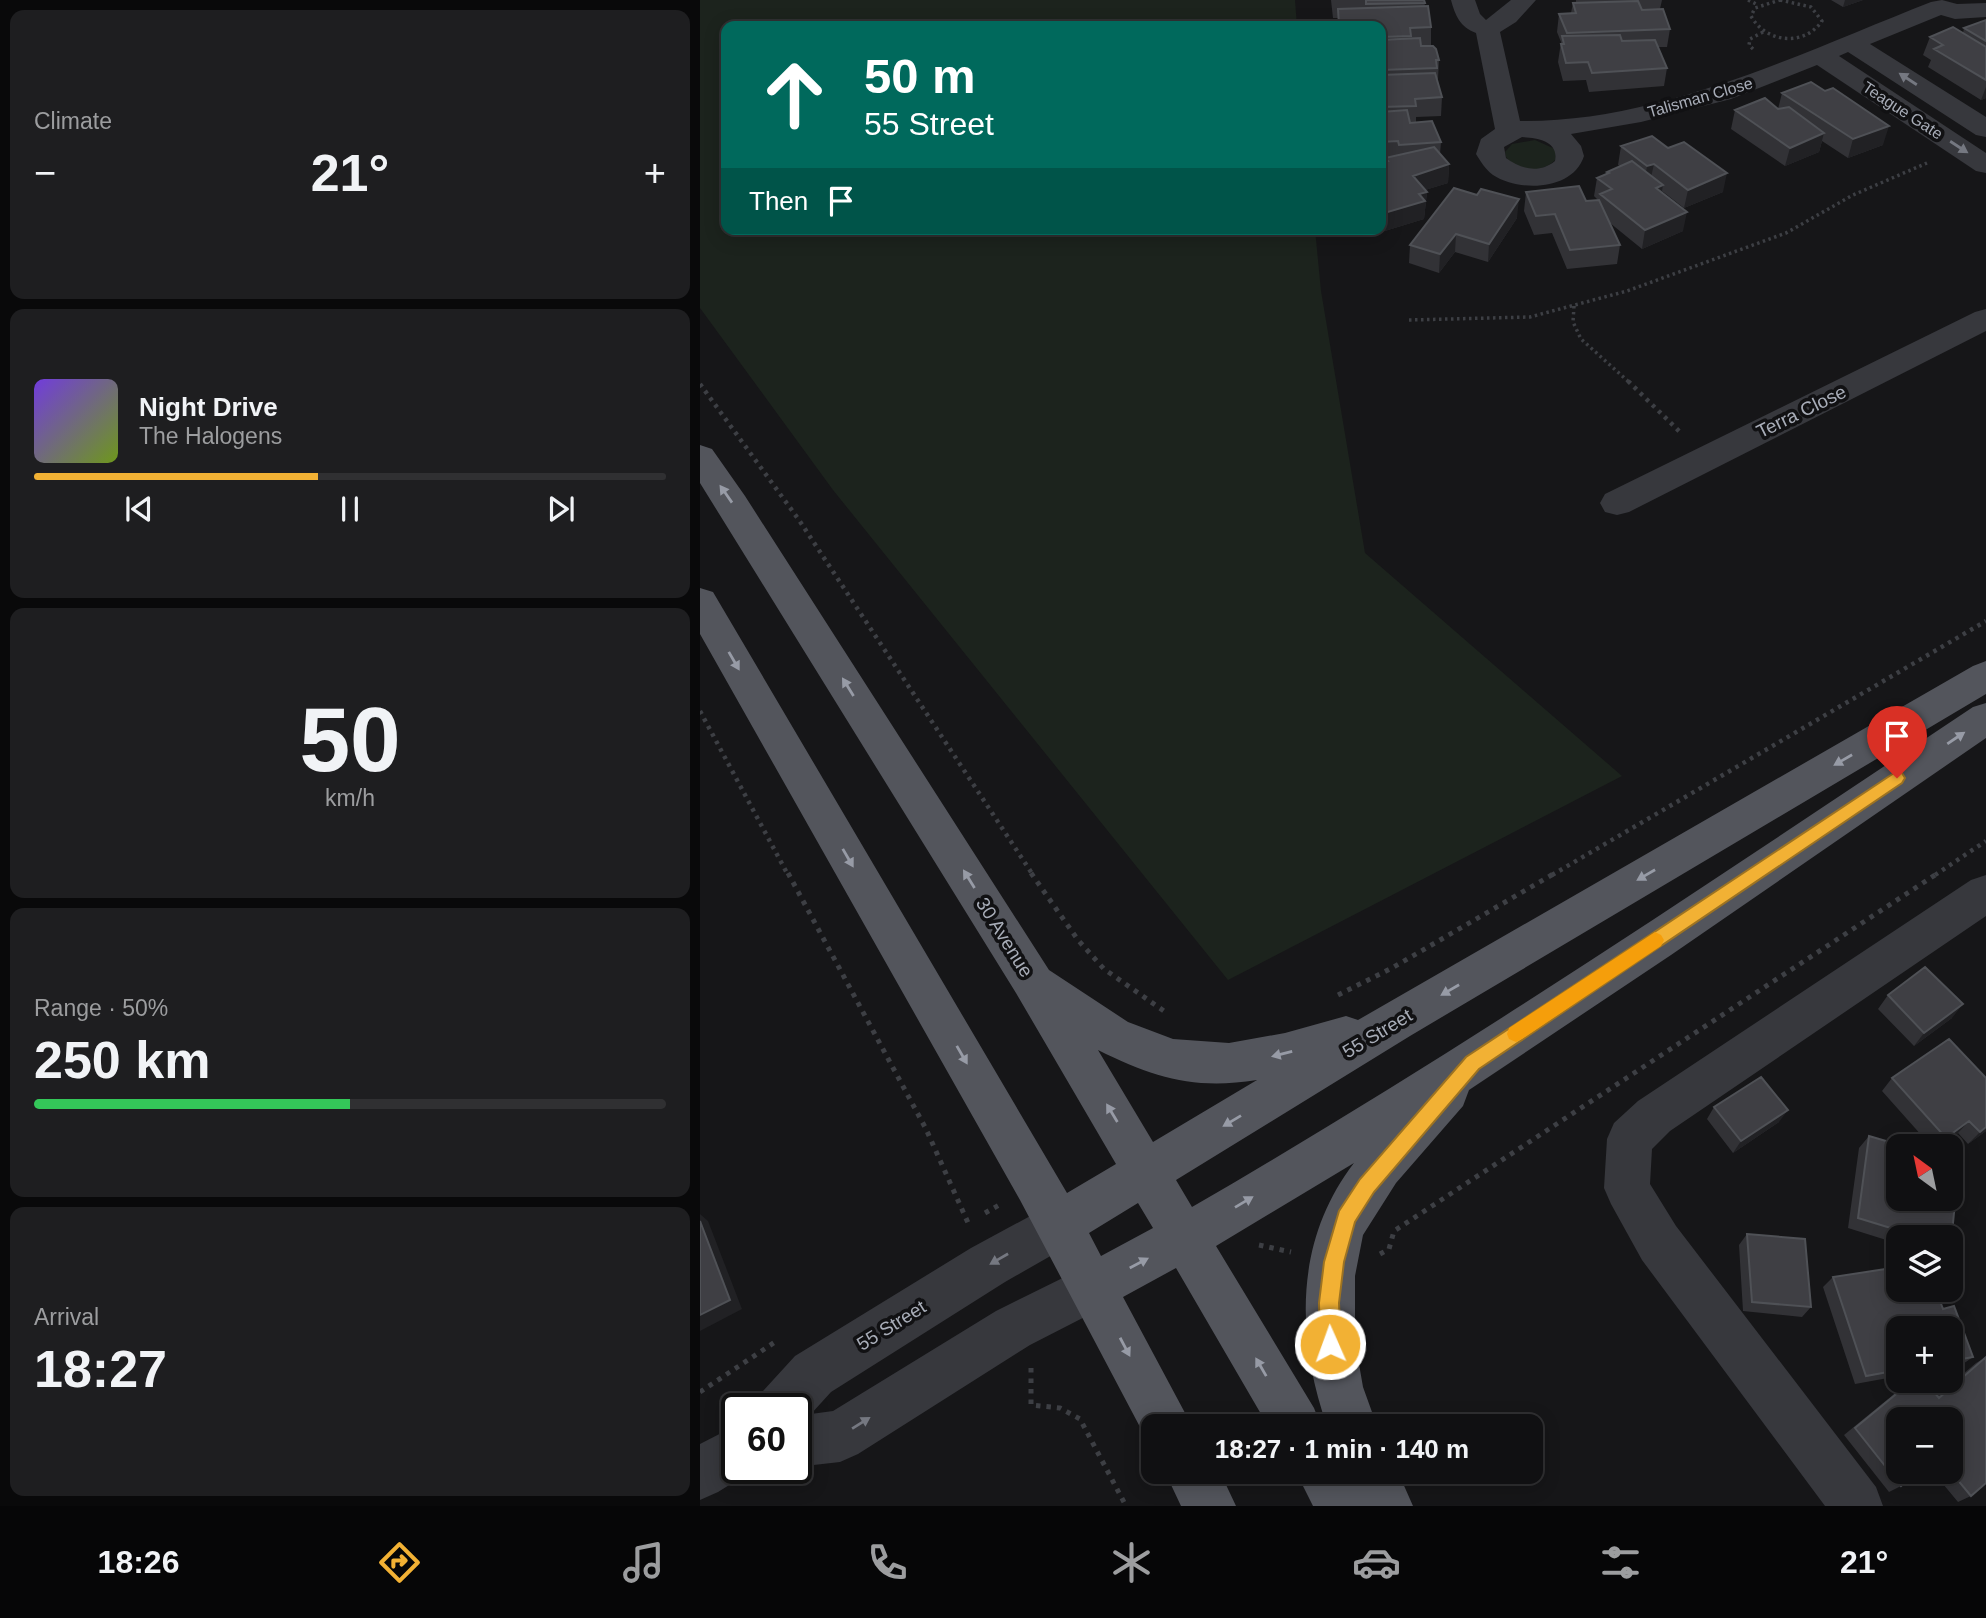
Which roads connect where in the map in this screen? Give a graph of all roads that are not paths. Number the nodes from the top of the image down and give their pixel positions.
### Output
1 (1463, 0) edge
2 (1524, 0) edge
3 (1938, 4) edge
4 (1986, 10) edge
5 (1488, 28) junction
6 (1852, 43) junction
7 (1820, 55) junction
8 (1986, 129) edge
9 (1543, 131) junction
10 (1509, 132) junction
11 (1986, 165) edge
12 (1986, 319) edge
13 (700, 457) edge
14 (1616, 503) dead end
15 (700, 602) edge
16 (1986, 676) edge
17 (1986, 718) edge
18 (1986, 893) edge
19 (1031, 979) junction
20 (1395, 1022) junction
21 (1472, 1063) junction
22 (1147, 1171) junction
23 (1058, 1225) junction
24 (1196, 1255) junction
25 (1091, 1288) junction
26 (796, 1393) edge
27 (1160, 1414) edge
28 (1289, 1414) edge
29 (1348, 1414) edge
30 (812, 1439) edge
31 (721, 1461) edge
32 (700, 1474) edge
33 (1198, 1484) edge
34 (1329, 1484) edge
35 (1377, 1484) edge
36 (1210, 1506) edge
37 (1342, 1506) edge
38 (1387, 1506) edge
39 (1857, 1506) edge

1 - 5 street
2 - 5 street
3 - 4 street
3 - 6 street, Talisman Close
5 - 10 street
6 - 7 street, Talisman Close
8 -> 6 street, Teague Gate
7 - 9 street, Talisman Close
7 -> 11 street, Teague Gate
9 - 10 street
9 - 10 street
12 - 14 street, Terra Close
19 -> 13 main road, 30 Avenue
15 -> 23 main road
16 -> 20 main road, 55 Street
21 -> 17 main road
18 - 39 street
20 -> 19 main road
22 -> 19 main road, 30 Avenue
20 -> 22 main road, 55 Street
24 -> 21 main road
21 - 29 main road
22 - 23 main road, 55 Street
22 - 24 main road, 30 Avenue
23 - 25 main road
23 -> 26 street, 55 Street
25 -> 24 main road
28 -> 24 main road, 30 Avenue
25 -> 27 main road
30 -> 25 street
31 - 32 street
33 - 36 main road
34 - 37 main road
35 - 38 main road

